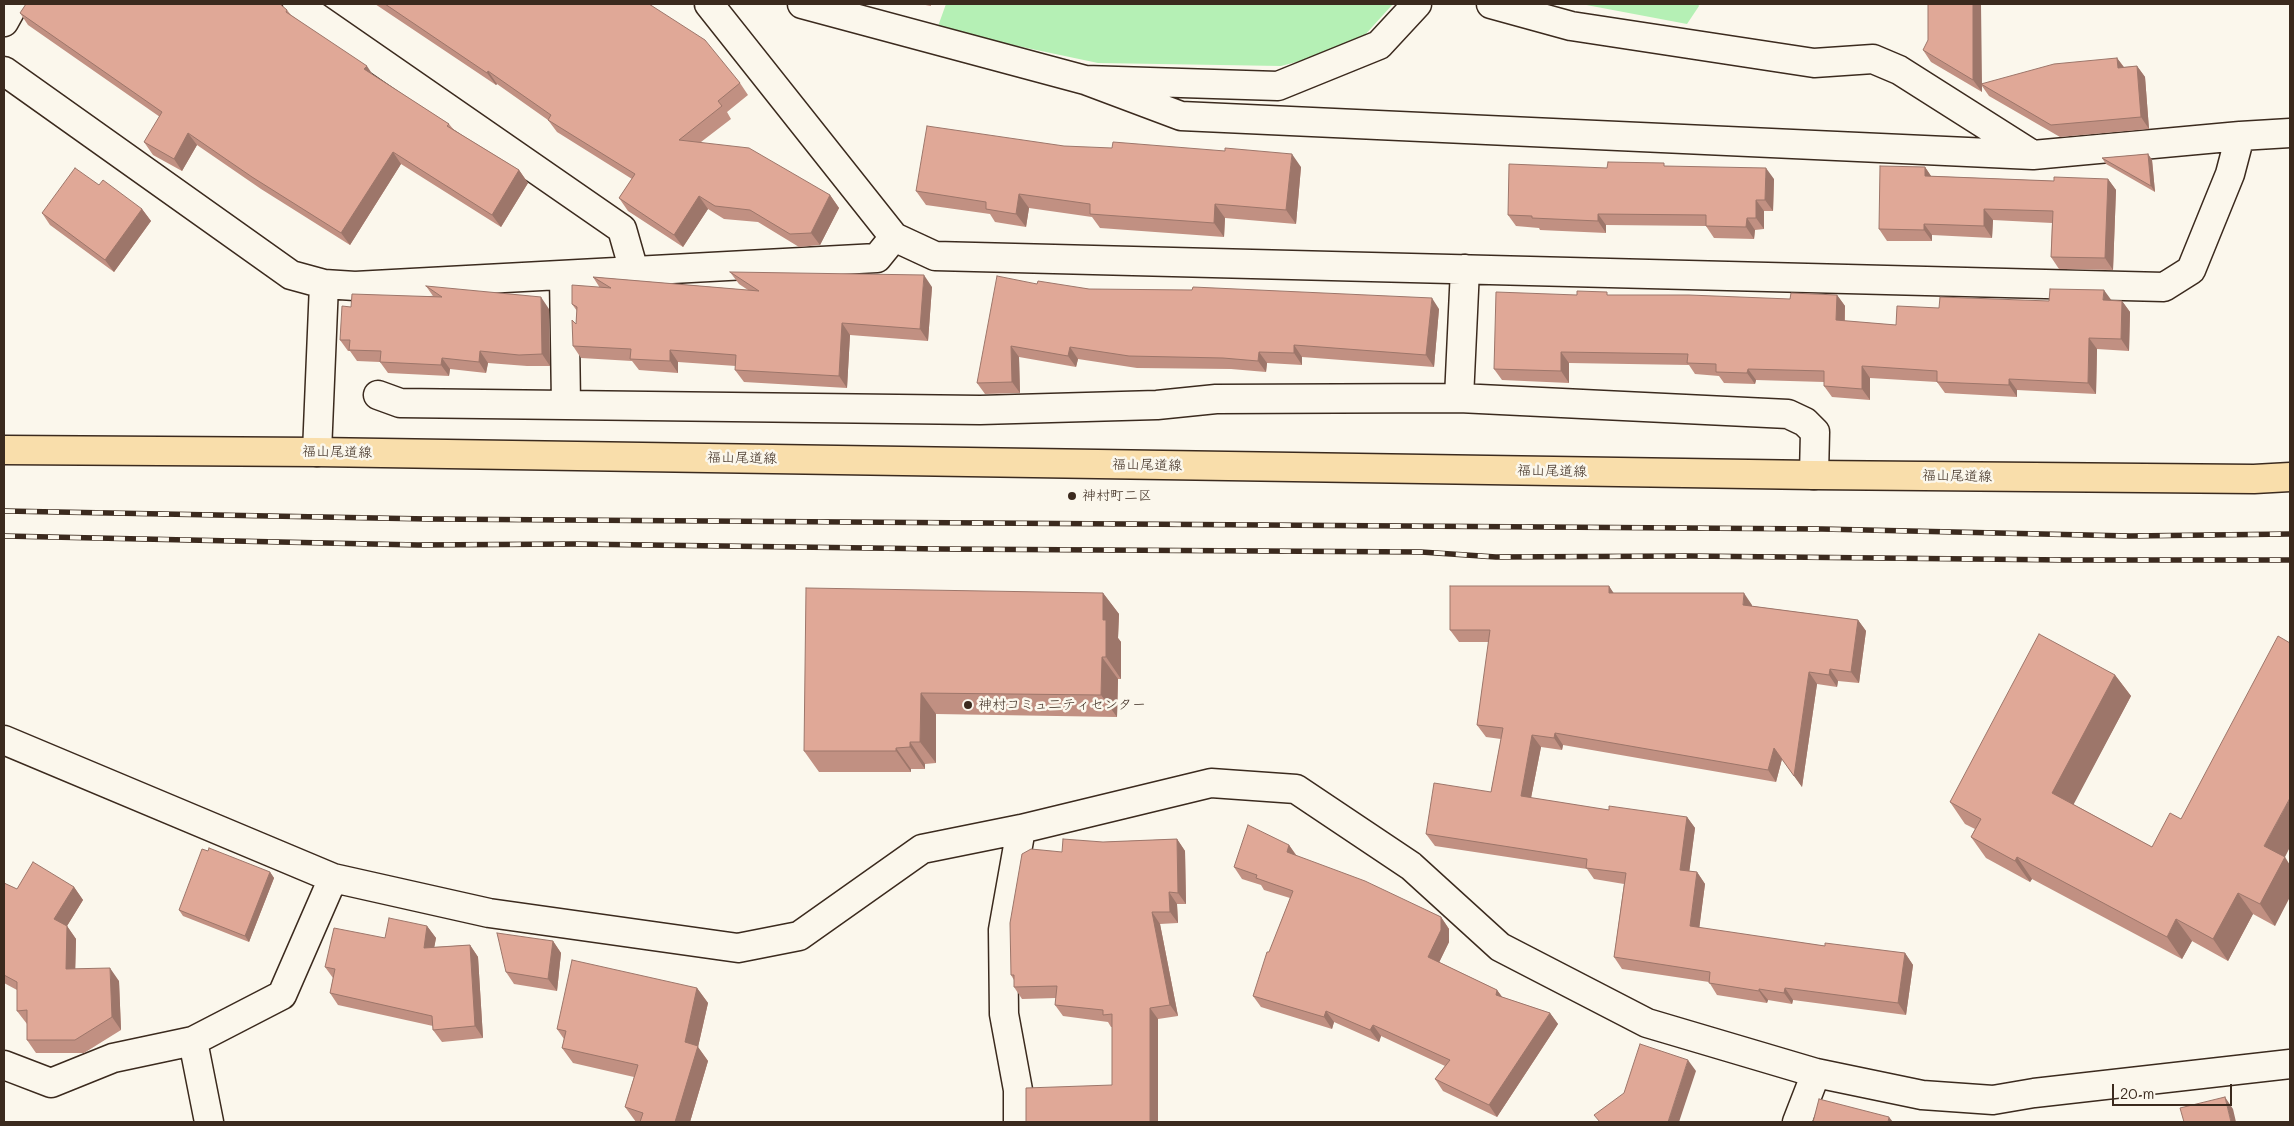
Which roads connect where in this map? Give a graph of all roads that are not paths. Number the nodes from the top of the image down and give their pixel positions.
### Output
1 (14, 4) edge
2 (297, 4) edge
3 (710, 4) edge
4 (802, 4) edge
5 (1417, 4) edge
6 (1491, 4) edge
7 (4, 22) edge
8 (4, 71) edge
9 (1085, 80) junction
10 (2290, 134) edge
11 (2240, 136) junction
12 (2034, 154) junction
13 (894, 237) junction
14 (1464, 269) junction
15 (634, 271) junction
16 (564, 275) junction
17 (324, 284) junction
18 (378, 395) dead end
19 (1459, 398) junction
20 (566, 403) junction
21 (4, 450) edge
22 (318, 452) junction
23 (1814, 475) junction
24 (2290, 477) edge
25 (4, 740) edge
26 (1021, 829) junction
27 (334, 878) junction
28 (194, 1041) junction
29 (2290, 1064) edge
30 (4, 1065) edge
31 (1816, 1073) junction
32 (208, 1122) edge
33 (1018, 1122) edge
34 (1797, 1122) edge

1 - 7 street
2 - 15 street
3 - 13 street
4 - 9 street
5 - 9 street
6 - 12 street
8 - 17 street
9 - 12 street
10 - 11 street
11 - 12 street
11 - 14 street
13 - 14 street
13 - 15 street
14 - 19 street
15 - 16 street
16 - 17 street
16 - 20 street
17 - 22 street
18 - 20 street
19 - 20 street
19 - 23 street
21 - 22 main road, 福山尾道線
22 - 23 main road, 福山尾道線
23 - 24 main road, 福山尾道線
25 - 27 street
26 - 27 street
26 - 31 street
26 - 33 street
27 - 28 street
28 - 30 street
28 - 32 street
29 - 31 street
31 - 34 street

